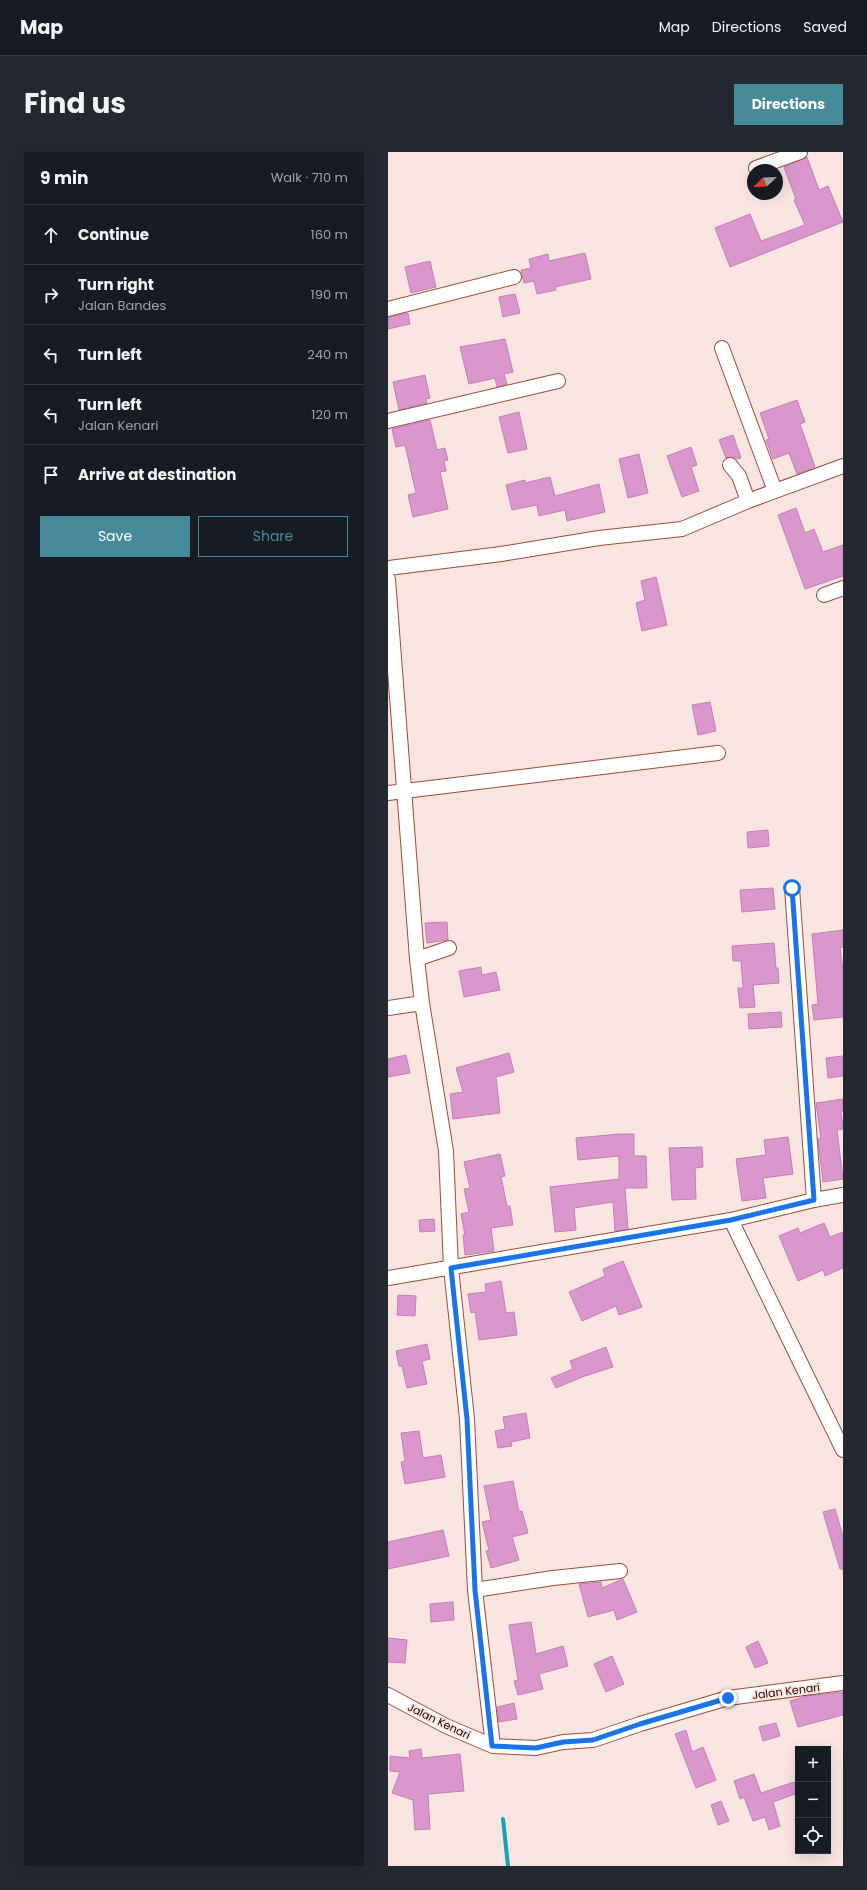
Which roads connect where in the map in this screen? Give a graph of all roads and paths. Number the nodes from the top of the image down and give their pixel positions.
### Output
1 (800, 152) edge
2 (767, 164) edge
3 (514, 277) dead end
4 (388, 309) edge
5 (722, 348) dead end
6 (558, 381) dead end
7 (388, 421) edge
8 (730, 466) dead end
9 (843, 466) edge
10 (775, 491) junction
11 (748, 500) junction
12 (388, 568) edge
13 (388, 587) edge
14 (843, 588) edge
15 (824, 595) dead end
16 (718, 753) dead end
17 (404, 791) junction
18 (388, 793) edge
19 (792, 888) dead end
20 (449, 948) dead end
21 (417, 959) junction
22 (422, 1003) junction
23 (388, 1008) edge
24 (843, 1195) edge
25 (814, 1200) junction
26 (731, 1220) junction
27 (451, 1268) junction
28 (388, 1278) edge
29 (843, 1450) edge
30 (620, 1571) dead end
31 (475, 1590) junction
32 (843, 1683) edge
33 (388, 1696) edge
34 (492, 1746) junction

1 - 2 street
3 - 4 street
5 - 10 street
6 - 7 street
8 - 11 street
9 - 10 street
10 - 11 street
11 - 12 street
13 - 17 street
14 - 15 street
16 - 17 street
17 - 18 street
17 - 21 street
19 - 25 street
20 - 21 street
21 - 22 street
22 - 23 street
22 - 27 street
24 - 25 street
25 - 26 street
26 - 27 street
26 - 29 street
27 - 28 street
27 - 31 street
30 - 31 street
31 - 34 street
32 - 34 street, Jalan Kenari
33 - 34 street, Jalan Kenari

